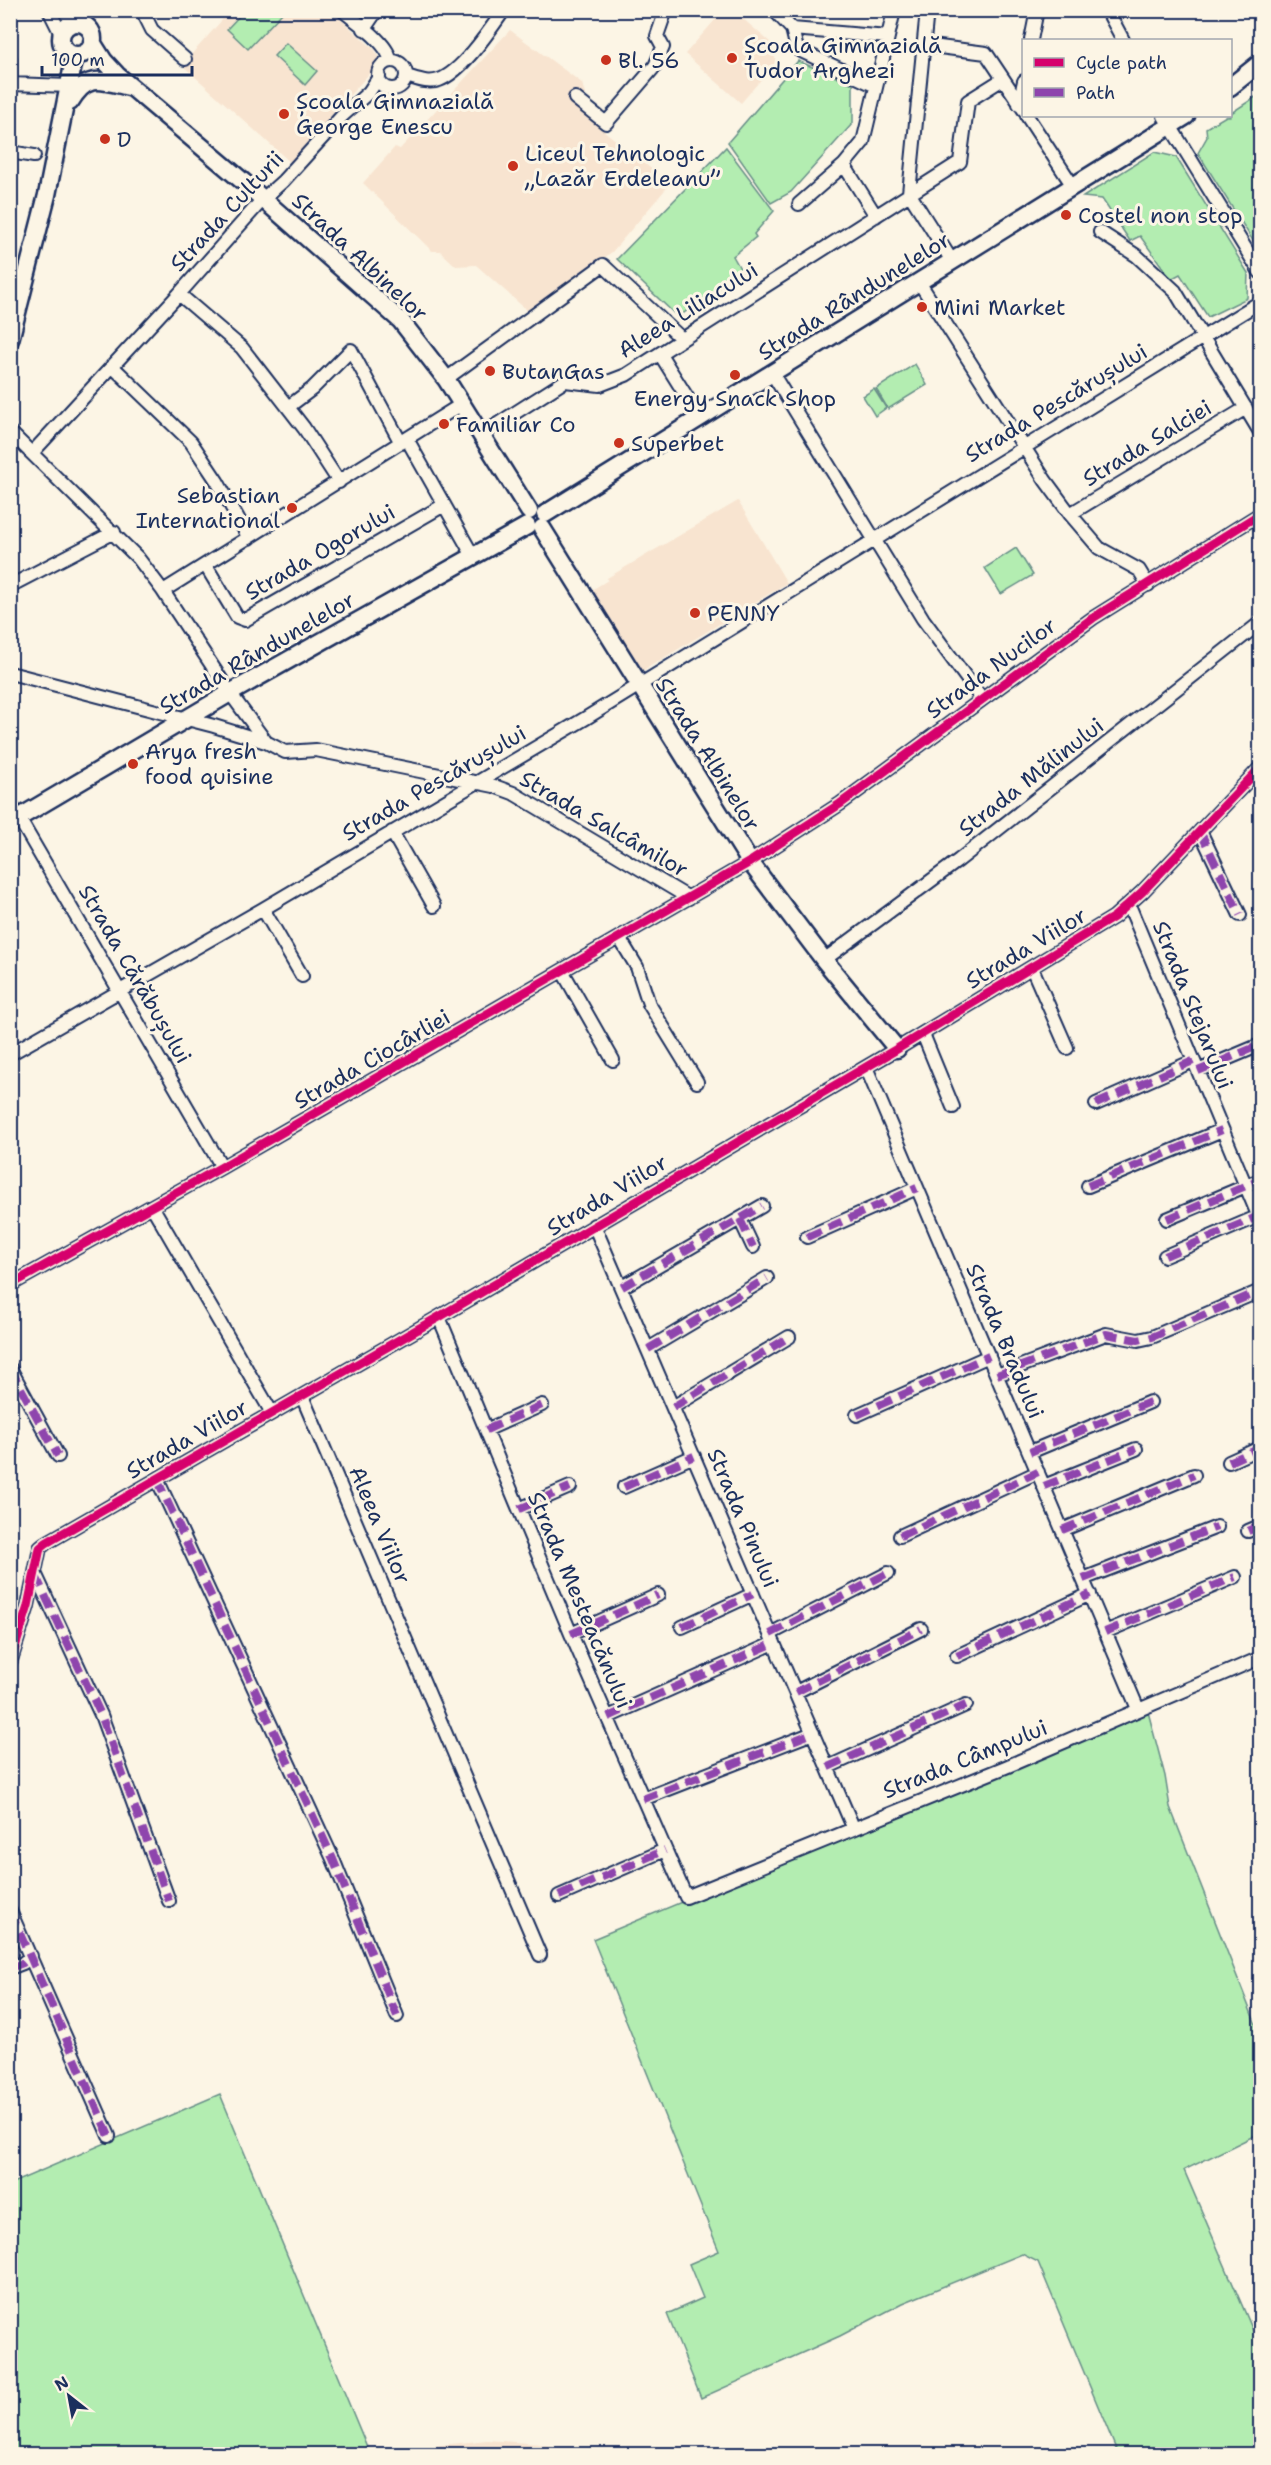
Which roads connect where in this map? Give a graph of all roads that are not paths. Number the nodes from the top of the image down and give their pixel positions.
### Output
1 (49, 10) edge
2 (142, 10) edge
3 (342, 10) edge
4 (377, 10) edge
5 (504, 10) edge
6 (666, 10) edge
7 (774, 10) edge
8 (894, 10) edge
9 (927, 10) edge
10 (1037, 10) edge
11 (1107, 10) edge
12 (76, 23) edge
13 (364, 29) junction
14 (792, 29) junction
15 (888, 37) junction
16 (1031, 39) edge
17 (1123, 39) edge
18 (924, 45) junction
19 (78, 55) junction
20 (10, 59) edge
21 (185, 60) dead end
22 (390, 61) junction
23 (1259, 66) edge
24 (117, 75) junction
25 (406, 76) junction
26 (379, 77) junction
27 (10, 78) edge
28 (1003, 79) junction
29 (10, 84) edge
30 (70, 86) junction
31 (876, 86) junction
32 (1232, 86) edge
33 (133, 88) junction
34 (575, 98) dead end
35 (1021, 107) edge
36 (66, 108) junction
37 (1028, 117) edge
38 (1182, 117) edge
39 (1167, 121) edge
40 (10, 152) edge
41 (34, 156) dead end
42 (843, 165) junction
43 (1073, 186) junction
44 (909, 194) junction
45 (263, 199) junction
46 (799, 204) dead end
47 (876, 216) junction
48 (1100, 232) dead end
49 (952, 261) junction
50 (1260, 272) edge
51 (919, 282) junction
52 (179, 294) junction
53 (1260, 302) edge
54 (1204, 338) junction
55 (682, 339) junction
56 (10, 340) edge
57 (660, 354) junction
58 (112, 366) junction
59 (772, 373) junction
60 (446, 379) junction
61 (462, 404) junction
62 (1246, 408) junction
63 (290, 410) junction
64 (700, 418) junction
65 (10, 432) edge
66 (1260, 432) edge
67 (482, 434) junction
68 (404, 441) junction
69 (1024, 447) junction
70 (32, 453) junction
71 (339, 482) junction
72 (444, 505) junction
73 (1070, 514) junction
74 (1260, 514) edge
75 (536, 520) junction
76 (114, 532) junction
77 (249, 538) junction
78 (874, 540) junction
79 (473, 556) junction
80 (206, 566) junction
81 (1148, 585) junction
82 (10, 586) edge
83 (164, 591) junction
84 (1260, 623) edge
85 (10, 672) edge
86 (639, 686) junction
87 (230, 693) junction
88 (981, 698) junction
89 (187, 718) junction
90 (266, 742) junction
91 (1260, 768) edge
92 (477, 783) junction
93 (10, 803) edge
94 (15, 820) edge
95 (1200, 831) junction
96 (392, 832) junction
97 (750, 862) junction
98 (689, 898) junction
99 (1129, 905) junction
100 (434, 906) dead end
101 (263, 909) junction
102 (1240, 915) dead end
103 (620, 939) junction
104 (824, 960) junction
105 (1032, 968) junction
106 (563, 972) junction
107 (302, 976) dead end
108 (120, 990) junction
109 (923, 1034) junction
110 (1260, 1045) edge
111 (1067, 1048) dead end
112 (897, 1049) junction
113 (10, 1054) edge
114 (613, 1060) dead end
115 (1196, 1066) junction
116 (866, 1067) junction
117 (697, 1082) dead end
118 (1096, 1104) dead end
119 (953, 1107) dead end
120 (1222, 1130) junction
121 (222, 1167) junction
122 (1260, 1180) edge
123 (1088, 1186) dead end
124 (1246, 1186) junction
125 (917, 1188) junction
126 (153, 1206) junction
127 (762, 1206) dead end
128 (1260, 1218) edge
129 (740, 1219) junction
130 (1167, 1219) dead end
131 (594, 1225) junction
132 (807, 1237) dead end
133 (753, 1247) dead end
134 (1165, 1256) dead end
135 (767, 1278) dead end
136 (10, 1284) edge
137 (622, 1287) junction
138 (1260, 1291) edge
139 (439, 1317) junction
140 (789, 1337) dead end
141 (648, 1349) junction
142 (989, 1356) junction
143 (10, 1368) edge
144 (997, 1375) junction
145 (302, 1396) junction
146 (1150, 1402) dead end
147 (542, 1405) dead end
148 (673, 1407) junction
149 (272, 1413) junction
150 (857, 1415) dead end
151 (486, 1430) junction
152 (1260, 1448) edge
153 (1136, 1449) dead end
154 (1030, 1452) junction
155 (58, 1456) dead end
156 (694, 1456) junction
157 (1228, 1462) dead end
158 (1038, 1472) junction
159 (1194, 1475) dead end
160 (157, 1479) junction
161 (1044, 1486) junction
162 (570, 1487) dead end
163 (624, 1487) dead end
164 (519, 1509) junction
165 (1260, 1526) edge
166 (1217, 1527) dead end
167 (1062, 1530) junction
168 (1248, 1531) dead end
169 (900, 1536) dead end
170 (35, 1573) junction
171 (888, 1573) dead end
172 (1235, 1577) dead end
173 (1083, 1579) junction
174 (753, 1594) junction
175 (1090, 1594) junction
176 (658, 1595) dead end
177 (682, 1627) dead end
178 (921, 1629) dead end
179 (1105, 1632) junction
180 (571, 1634) junction
181 (772, 1638) junction
182 (957, 1656) dead end
183 (1260, 1658) edge
184 (10, 1663) edge
185 (796, 1692) junction
186 (966, 1705) dead end
187 (1137, 1709) junction
188 (608, 1717) junction
189 (813, 1733) junction
190 (828, 1767) junction
191 (643, 1799) junction
192 (853, 1827) junction
193 (665, 1850) junction
194 (559, 1896) dead end
195 (686, 1897) joint
196 (169, 1901) dead end
197 (10, 1911) edge
198 (540, 1955) dead end
199 (31, 1956) junction
200 (10, 1968) edge
201 (397, 2016) dead end
202 (109, 2136) dead end

1 - 12 street, Strada Albinelor
2 - 21 street
3 - 13 street
4 - 13 street
5 - 25 street
6 - 34 street
7 - 14 street
8 - 15 street
9 - 18 street
10 - 16 street
11 - 17 street
12 - 19 street
12 - 19 street
12 - 24 street, Strada Albinelor
13 - 22 street
14 - 15 street
14 - 31 street
15 - 31 street
18 - 28 street
18 - 44 street
19 - 24 street, Strada Albinelor
19 - 30 street
20 - 27 street
22 - 25 street
22 - 26 street
23 - 32 street
24 - 33 street, Strada Albinelor
25 - 26 street
26 - 45 street, Strada Culturii
28 - 35 street
28 - 44 street, Aleea Liliacului
29 - 30 street
30 - 36 street
31 - 42 street
33 - 36 street
33 - 45 street, Strada Albinelor
36 - 56 street
37 - 43 street
38 - 39 street, Strada Rândunelelor
39 - 43 street, Strada Rândunelelor
39 - 50 street
40 - 41 street
42 - 46 street
42 - 47 street
43 - 49 street, Strada Rândunelelor
44 - 47 street, Aleea Liliacului
44 - 49 street
45 - 52 street, Strada Culturii
45 - 60 street, Strada Albinelor
47 - 55 street, Aleea Liliacului
48 - 54 street
49 - 51 street, Strada Rândunelelor
51 - 59 street, Strada Rândunelelor
51 - 69 street, Strada Salciei
52 - 58 street, Strada Culturii
52 - 63 street, Strada Culturii
53 - 54 street, Strada Pescărușului
54 - 62 street
54 - 69 street, Strada Pescărușului
55 - 57 street, Aleea Liliacului
55 - 60 street
57 - 64 street
57 - 67 street, Aleea Liliacului
58 - 70 street, Strada Culturii
58 - 77 street
59 - 64 street, Strada Rândunelelor
59 - 78 street
60 - 61 street, Strada Albinelor
61 - 67 street, Strada Albinelor
61 - 68 street, Strada Ogorului
62 - 66 street
62 - 73 street, Strada Salciei
63 - 68 street
63 - 71 street
64 - 75 street, Strada Rândunelelor
65 - 70 street
67 - 75 street, Strada Albinelor
68 - 71 street, Strada Ogorului
68 - 72 street
69 - 73 street, Strada Salciei
69 - 78 street, Strada Pescărușului
70 - 76 street
71 - 77 street, Strada Ogorului
72 - 79 street
72 - 80 street, Strada Ogorului
73 - 81 street, Strada Salciei
74 - 81 street, Strada Nucilor
75 - 79 street, Strada Rândunelelor
75 - 86 street, Strada Albinelor
76 - 82 street
76 - 83 street
77 - 80 street, Strada Ogorului
78 - 86 street, Strada Pescărușului
78 - 88 street
79 - 87 street, Strada Rândunelelor
80 - 83 street, Strada Ogorului
81 - 88 street, Strada Nucilor
83 - 87 street
84 - 104 street, Strada Mălinului
85 - 89 street
86 - 92 street, Strada Pescărușului
86 - 97 street, Strada Albinelor
87 - 89 street, Strada Rândunelelor
87 - 90 street
88 - 97 street, Strada Nucilor
89 - 90 street
89 - 94 street, Strada Rândunelelor
90 - 92 street, Strada Salcâmilor
91 - 95 street, Strada Viilor
92 - 96 street, Strada Pescărușului
92 - 98 street, Strada Salcâmilor
93 - 94 street, Strada Cărăbușului
94 - 108 street, Strada Cărăbușului
95 - 99 street, Strada Viilor
95 - 102 street
96 - 100 street
96 - 101 street, Strada Pescărușului
97 - 98 street, Strada Ciocârliei
97 - 104 street, Strada Albinelor
98 - 103 street, Strada Ciocârliei
99 - 105 street, Strada Viilor
99 - 115 street, Strada Stejarului
101 - 107 street
101 - 108 street, Strada Pescărușului
103 - 106 street, Strada Ciocârliei
103 - 117 street
104 - 112 street, Strada Albinelor
105 - 109 street, Strada Viilor
105 - 111 street
106 - 114 street
106 - 121 street, Strada Ciocârliei
108 - 113 street, Strada Pescărușului
108 - 121 street, Strada Cărăbușului
109 - 112 street, Strada Viilor
109 - 119 street
110 - 115 street
112 - 116 street, Strada Viilor
115 - 118 street
115 - 120 street, Strada Stejarului
116 - 125 street, Strada Bradului
116 - 131 street, Strada Viilor
120 - 123 street
120 - 124 street, Strada Stejarului
121 - 126 street, Strada Ciocârliei
122 - 124 street
124 - 128 street, Strada Stejarului
124 - 130 street
125 - 132 street
125 - 142 street, Strada Bradului
126 - 136 street, Strada Ciocârliei
126 - 149 street
127 - 129 street
128 - 134 street
129 - 133 street
129 - 137 street
131 - 137 street, Strada Pinului
131 - 139 street, Strada Viilor
135 - 141 street
137 - 141 street, Strada Pinului
138 - 144 street
139 - 145 street, Strada Viilor
139 - 151 street, Strada Mesteacănului
140 - 148 street
141 - 148 street, Strada Pinului
142 - 144 street, Strada Bradului
142 - 150 street
143 - 155 street
144 - 154 street, Strada Bradului
145 - 149 street, Strada Viilor
145 - 198 street, Aleea Viilor
146 - 154 street
147 - 151 street
148 - 156 street, Strada Pinului
149 - 160 street, Strada Viilor
151 - 164 street, Strada Mesteacănului
152 - 157 street
153 - 161 street
154 - 158 street, Strada Bradului
156 - 163 street
156 - 174 street, Strada Pinului
158 - 161 street, Strada Bradului
158 - 169 street
159 - 167 street
160 - 170 street, Strada Viilor
160 - 201 street
161 - 167 street, Strada Bradului
162 - 164 street
164 - 180 street, Strada Mesteacănului
165 - 168 street
166 - 173 street
167 - 173 street, Strada Bradului
170 - 184 street, Strada Viilor
170 - 196 street
171 - 181 street
172 - 179 street
173 - 175 street, Strada Bradului
174 - 177 street
174 - 181 street, Strada Pinului
175 - 179 street, Strada Bradului
175 - 182 street
176 - 180 street
178 - 185 street
179 - 187 street, Strada Bradului
180 - 188 street, Strada Mesteacănului
181 - 185 street, Strada Pinului
181 - 188 street
183 - 187 street, Strada Câmpului
185 - 189 street, Strada Pinului
186 - 190 street
187 - 192 street, Strada Câmpului
188 - 191 street, Strada Mesteacănului
189 - 190 street, Strada Pinului
189 - 191 street
190 - 192 street, Strada Pinului
191 - 193 street, Strada Mesteacănului
192 - 195 street, Strada Câmpului
193 - 194 street
193 - 195 street, Strada Mesteacănului
197 - 199 street
199 - 200 street
199 - 202 street

